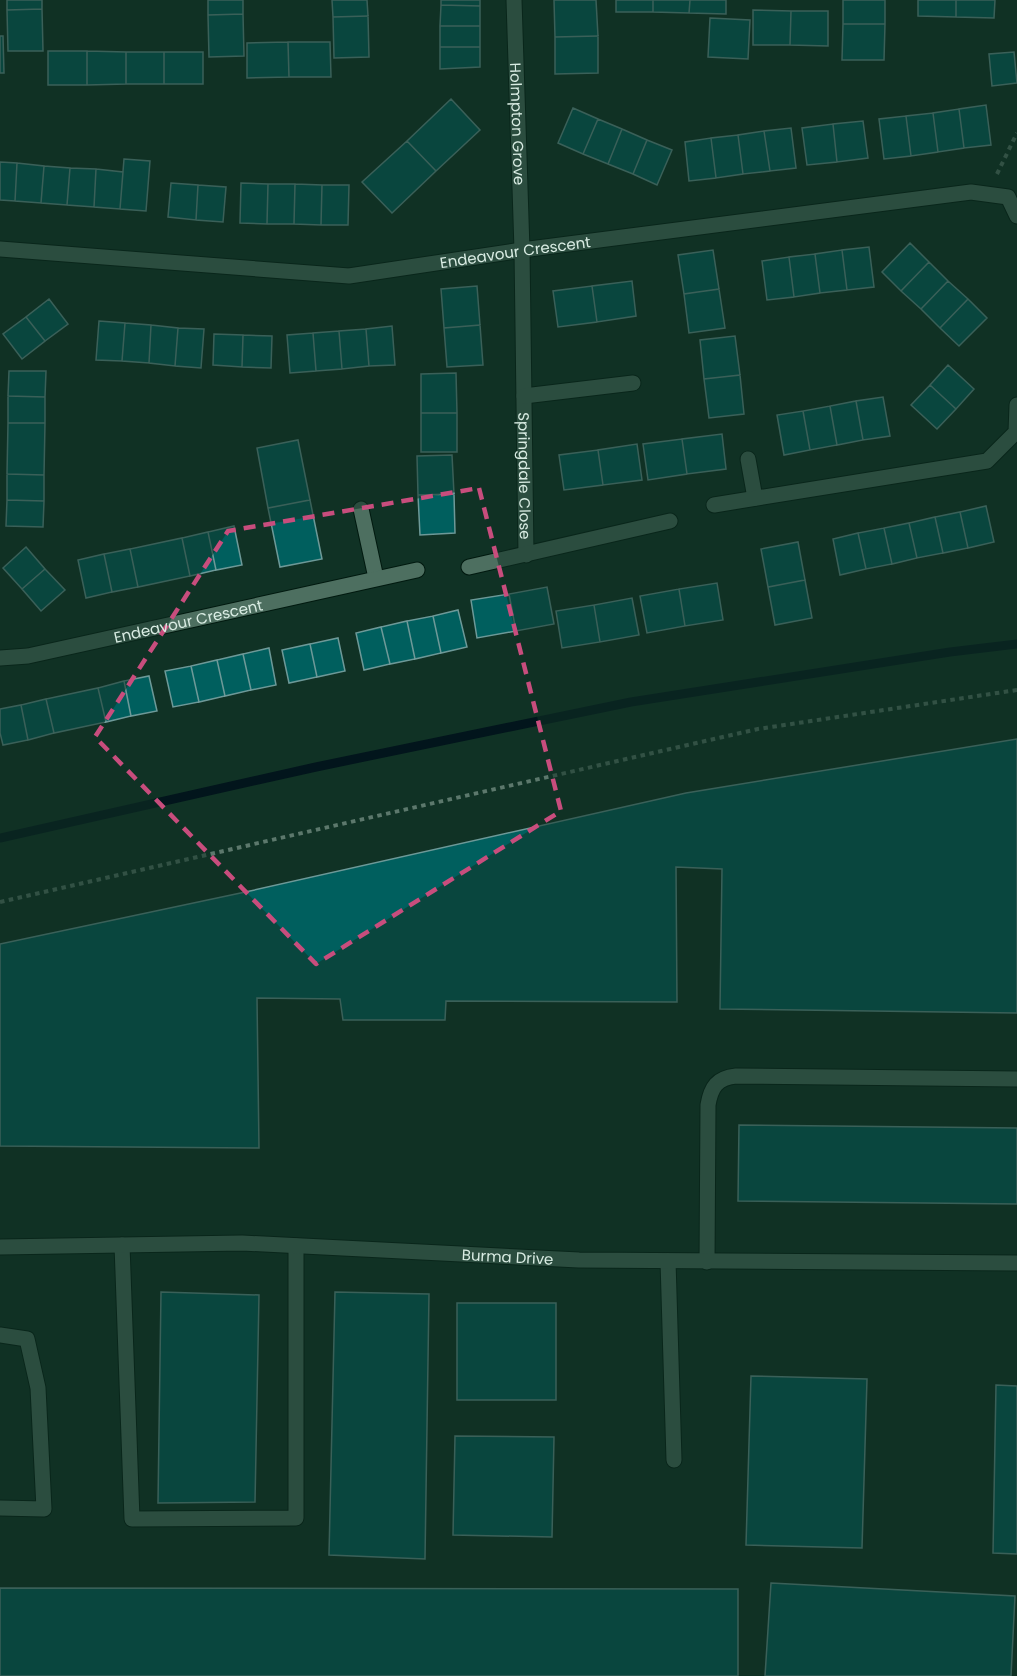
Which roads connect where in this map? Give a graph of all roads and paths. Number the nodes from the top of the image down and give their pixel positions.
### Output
1 (514, 0) edge
2 (1017, 133) edge
3 (987, 194) junction
4 (1017, 216) edge
5 (0, 249) edge
6 (522, 250) junction
7 (633, 383) dead end
8 (524, 396) junction
9 (1017, 405) edge
10 (748, 459) dead end
11 (755, 498) junction
12 (714, 506) dead end
13 (361, 509) dead end
14 (670, 521) dead end
15 (526, 555) junction
16 (470, 567) dead end
17 (417, 570) dead end
18 (376, 578) junction
19 (0, 658) edge
20 (1017, 690) edge
21 (0, 902) edge
22 (1017, 1079) edge
23 (122, 1245) junction
24 (296, 1246) junction
25 (0, 1247) edge
26 (668, 1261) junction
27 (706, 1262) junction
28 (1017, 1263) edge
29 (0, 1335) edge
30 (674, 1460) dead end
31 (0, 1508) edge

1 - 6 street, Holmpton Grove
2 - 3 path
3 - 4 street, Endeavour Crescent
3 - 6 street, Endeavour Crescent
5 - 6 street, Endeavour Crescent
6 - 8 street, Springdale Close
7 - 8 street, Springdale Close
8 - 15 street, Springdale Close
9 - 11 street
10 - 11 street
11 - 12 street
13 - 18 street
14 - 15 street, Springdale Close
15 - 16 street, Springdale Close
17 - 18 street, Endeavour Crescent
18 - 19 street, Endeavour Crescent
20 - 21 path
22 - 27 street
23 - 24 street, Burma Drive
23 - 24 street
23 - 25 street, Burma Drive
24 - 26 street, Burma Drive
26 - 27 street, Burma Drive
26 - 30 street
27 - 28 street, Burma Drive
29 - 31 street

